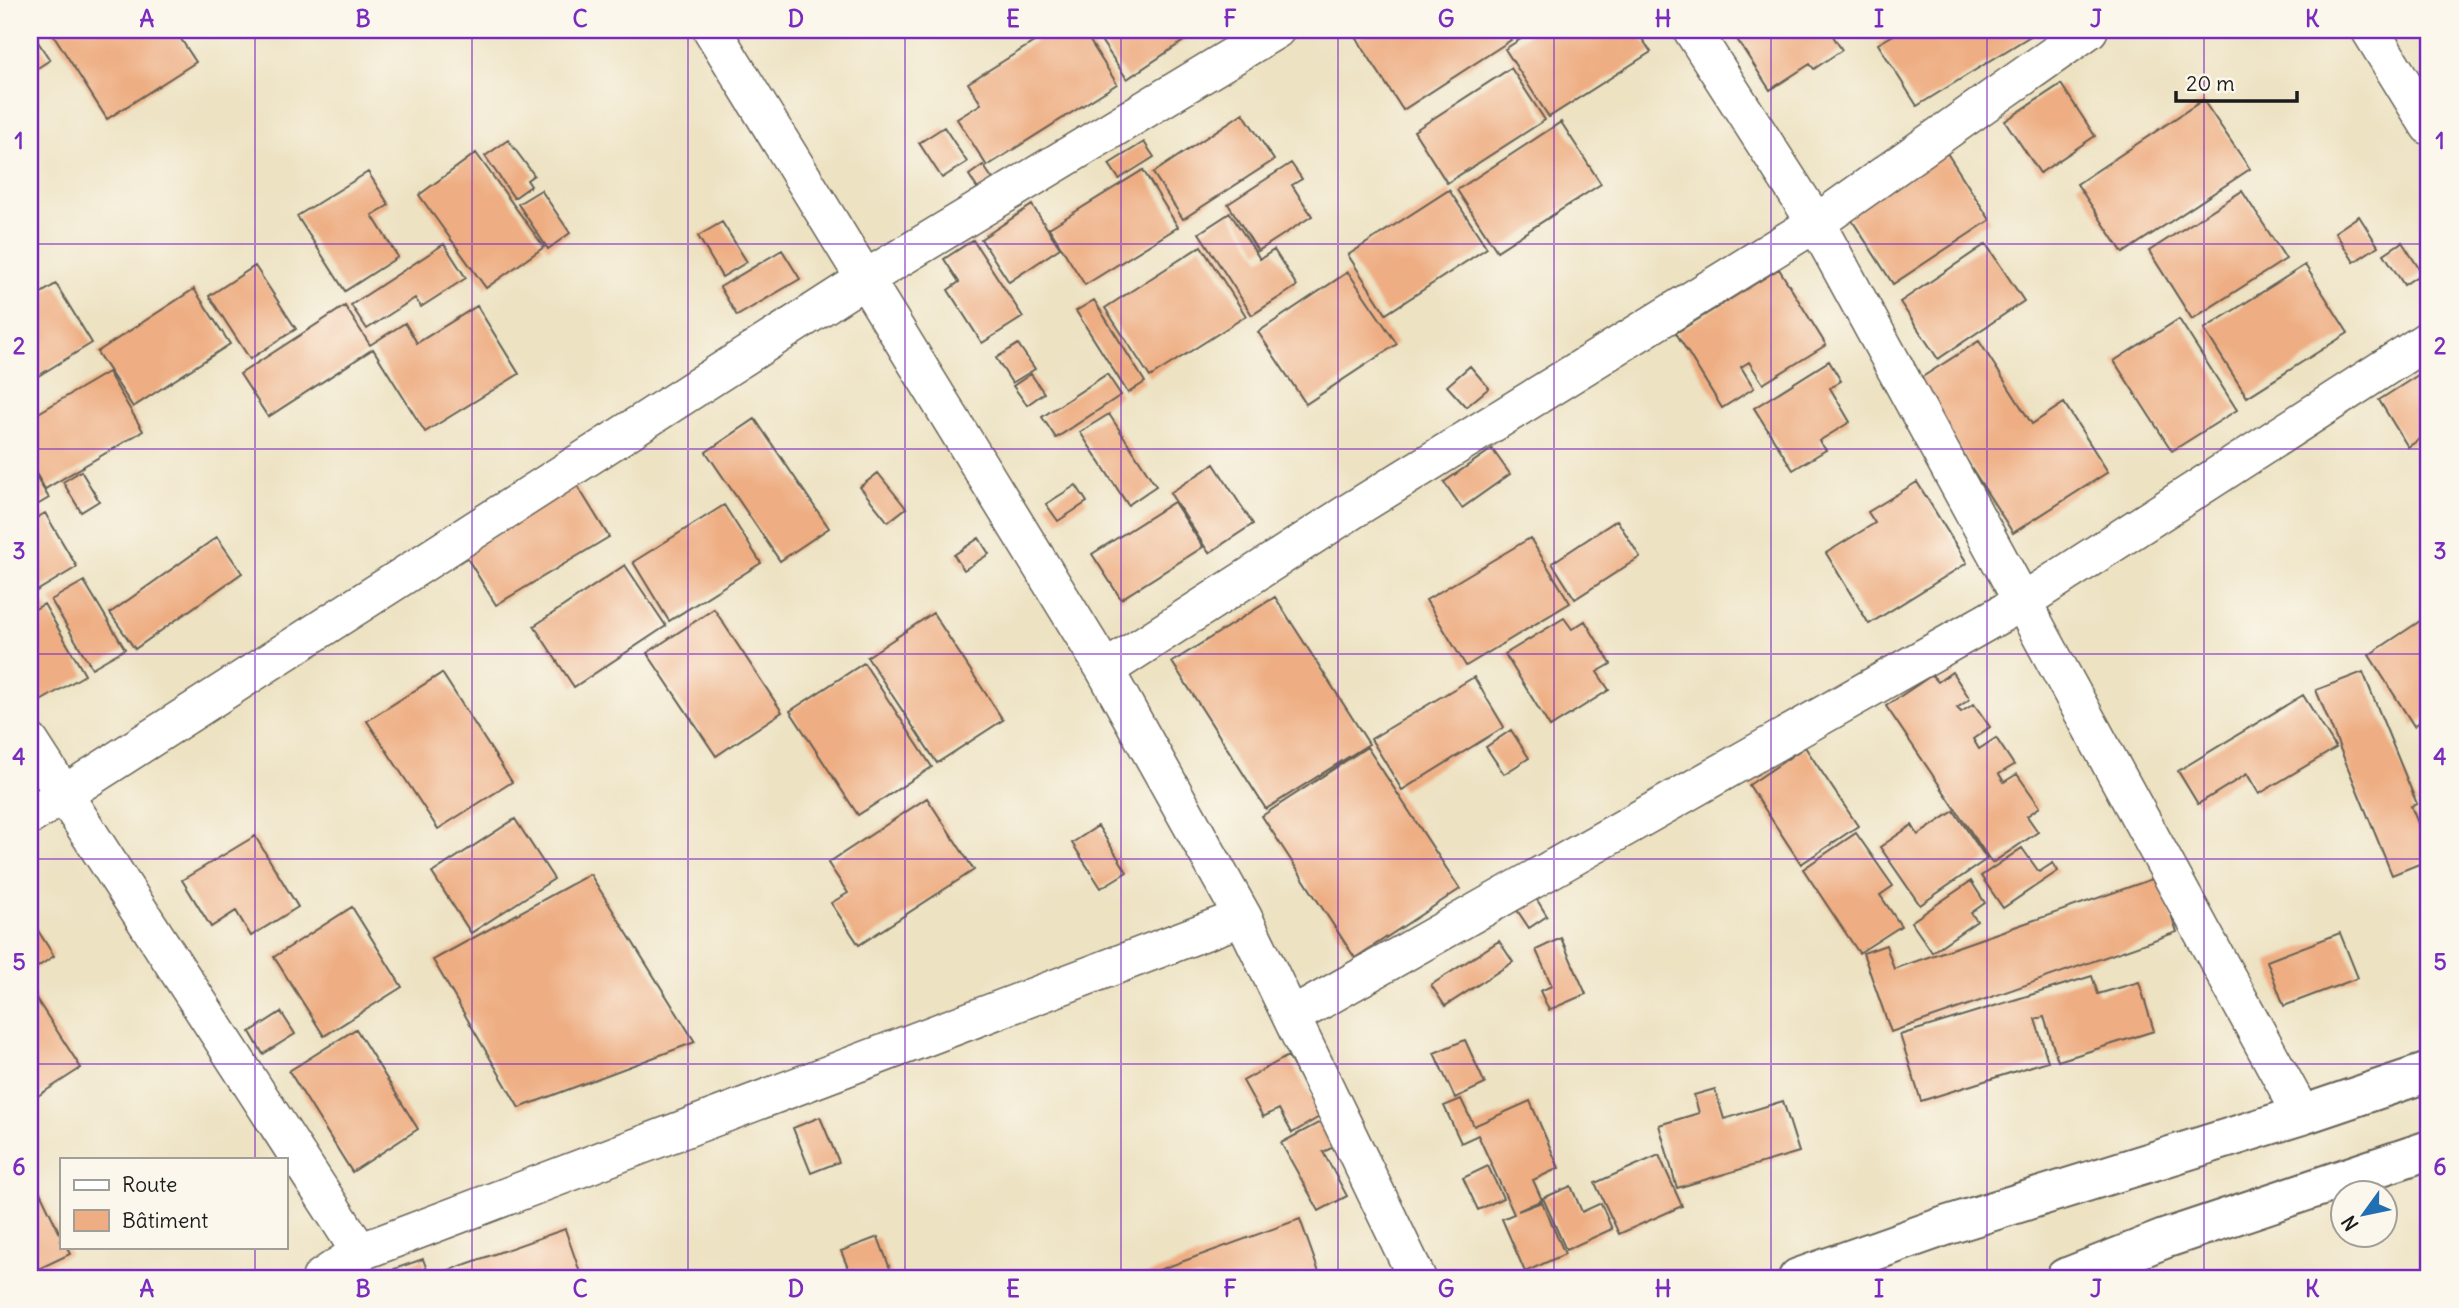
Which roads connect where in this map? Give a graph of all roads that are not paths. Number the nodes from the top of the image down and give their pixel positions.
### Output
1 (712, 30) edge
2 (1276, 30) edge
3 (1692, 30) edge
4 (2089, 30) edge
5 (2370, 30) edge
6 (2429, 126) edge
7 (1816, 223) junction
8 (865, 279) junction
9 (2429, 339) edge
10 (2022, 602) junction
11 (1105, 670) junction
12 (30, 743) edge
13 (64, 794) junction
14 (30, 817) edge
15 (1243, 917) junction
16 (1293, 1016) junction
17 (2429, 1072) edge
18 (2302, 1115) junction
19 (2429, 1150) edge
20 (360, 1252) junction
21 (321, 1278) edge
22 (1417, 1278) edge
23 (1798, 1278) edge
24 (2065, 1278) edge

1 - 8 street
2 - 8 street
3 - 7 street
4 - 7 street
5 - 6 street
7 - 10 street
7 - 11 street
8 - 11 street
8 - 13 street
9 - 10 street
10 - 16 street
10 - 18 street
11 - 15 street
12 - 13 street
13 - 14 street
13 - 20 street
15 - 16 street
15 - 20 street
16 - 22 street
17 - 18 main road
18 - 23 main road
19 - 24 main road
20 - 21 street

